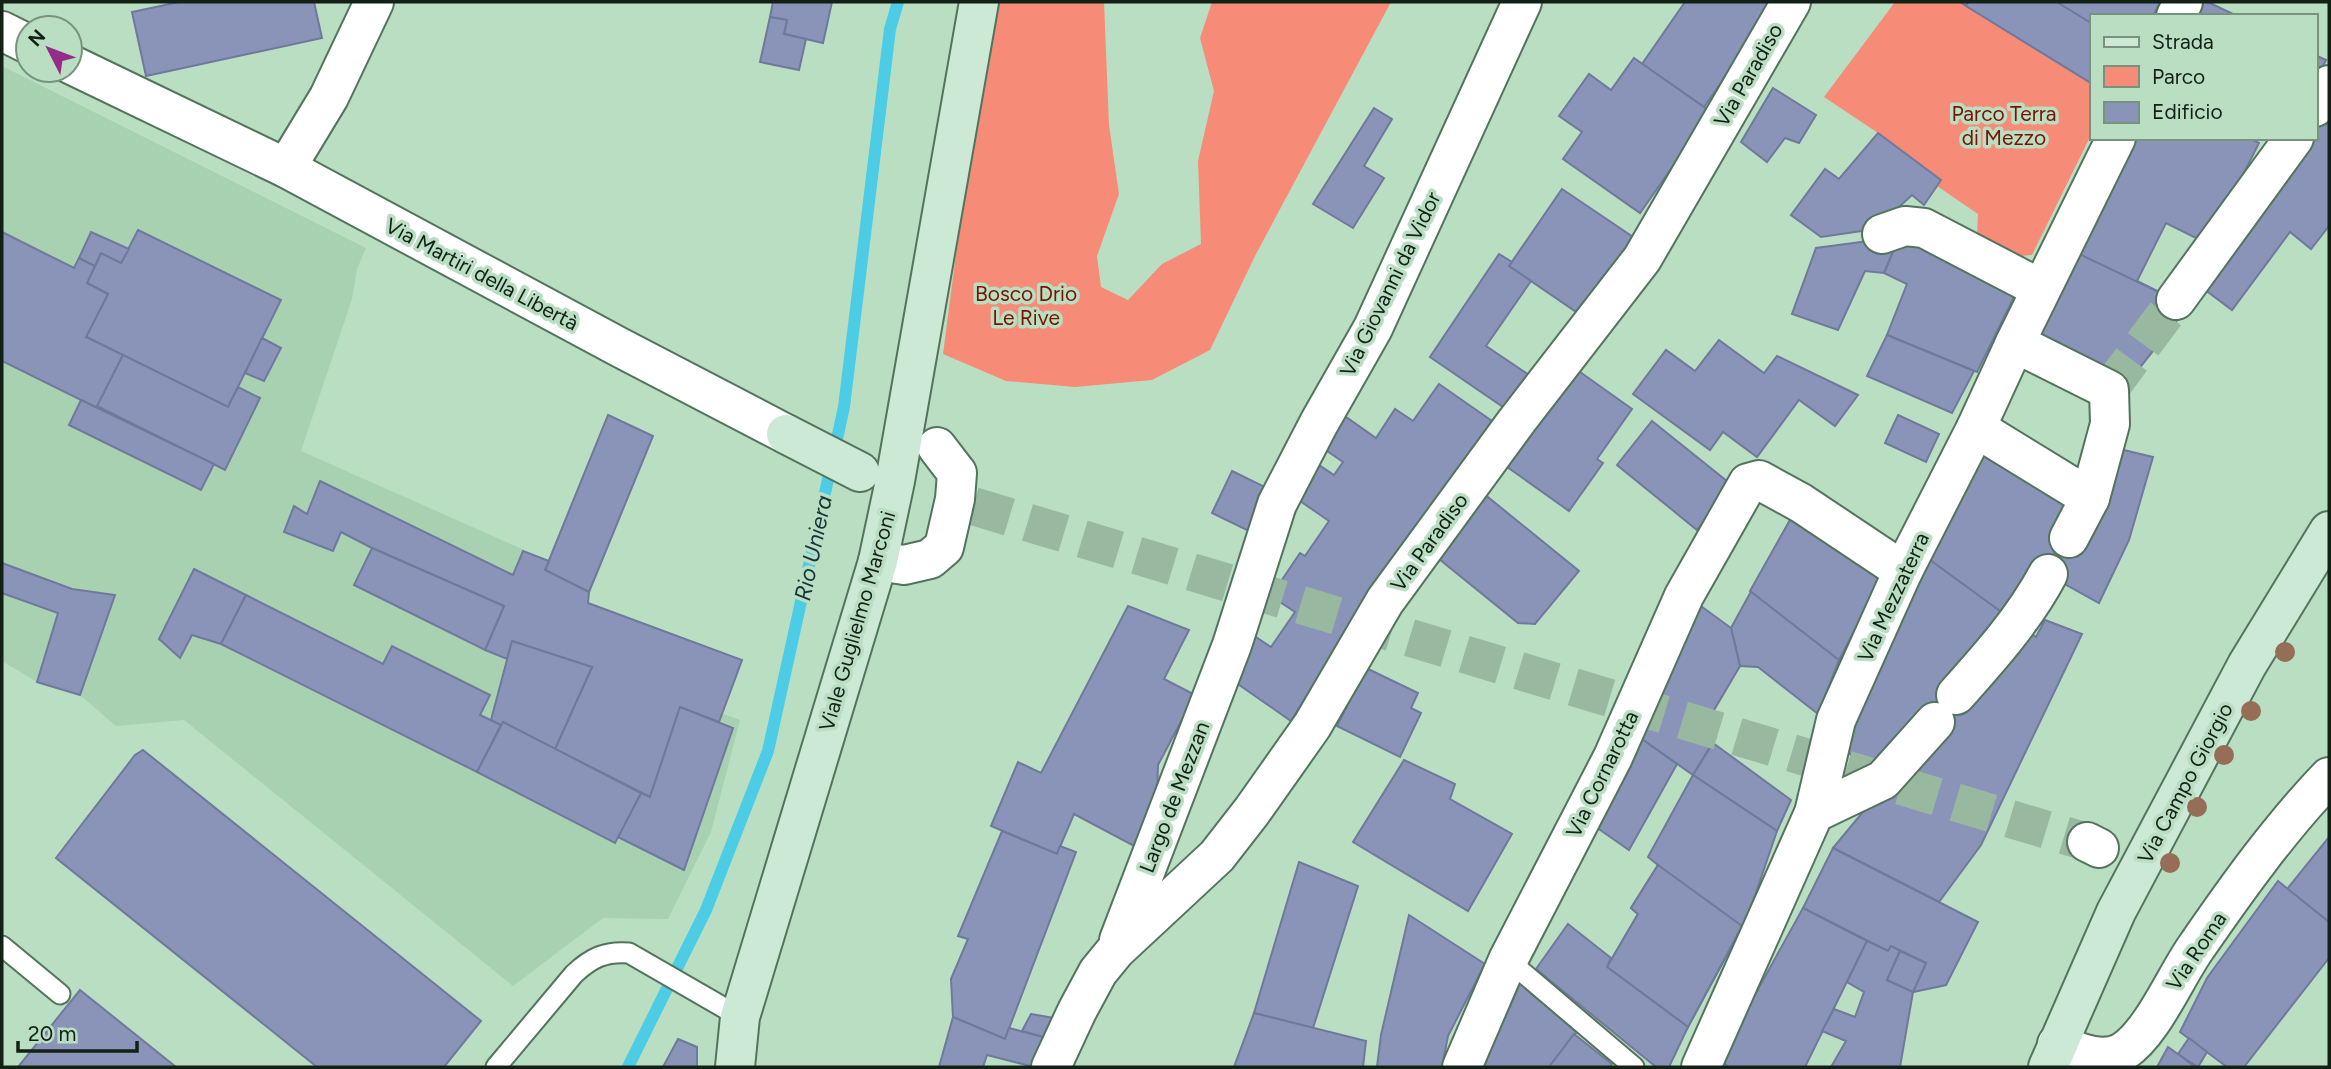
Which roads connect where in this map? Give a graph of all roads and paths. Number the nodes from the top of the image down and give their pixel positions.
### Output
1 (374, 2) edge
2 (979, 2) edge
3 (1522, 2) edge
4 (1791, 2) edge
5 (84, 71) edge
6 (2329, 85) edge
7 (2317, 104) edge
8 (2115, 140) edge
9 (2293, 140) edge
10 (286, 168) junction
11 (1882, 234) dead end
12 (2041, 289) junction
13 (2176, 300) tunnel mouth
14 (2015, 343) junction
15 (1976, 428) junction
16 (937, 447) dead end
17 (869, 474) junction
18 (2090, 499) junction
19 (2329, 531) edge
20 (2069, 538) dead end
21 (878, 561) junction
22 (1903, 571) junction
23 (2048, 575) dead end
24 (1232, 645) joint
25 (2328, 779) edge
26 (1814, 813) junction
27 (2, 946) edge
28 (1116, 950) junction
29 (1508, 960) junction
30 (60, 994) dead end
31 (740, 1017) junction
32 (2053, 1056) edge
33 (496, 1067) edge
34 (735, 1067) edge
35 (1051, 1067) edge
36 (1462, 1067) edge
37 (1634, 1067) edge
38 (1701, 1067) edge

1 - 10 street
2 - 17 street, Viale Guglielmo Marconi
3 - 24 street, Via Giovanni da Vidor
4 - 28 street, Via Paradiso
5 - 10 street, Via Martiri della Libertà
6 - 7 street
8 - 12 street, Via Mezzaterra
9 - 13 street
10 - 17 street, Via Martiri della Libertà
11 - 12 street
12 - 14 street, Via Mezzaterra
14 - 15 street, Via Mezzaterra
14 - 18 street
15 - 18 street
15 - 22 street, Via Mezzaterra
16 - 21 street
17 - 21 street, Viale Guglielmo Marconi
18 - 20 street
19 - 32 street, Via Campo Giorgio
21 - 31 street, Viale Guglielmo Marconi
22 - 26 street, Via Mezzaterra
22 - 29 street, Via Cornarotta
23 - 26 street
24 - 28 street, Largo de Mezzan
25 - 32 street, Via Roma
26 - 38 street, Via Mezzaterra
27 - 30 lane
28 - 35 street, Via Paradiso
29 - 36 street, Via Cornarotta
29 - 37 lane
31 - 33 lane
31 - 34 street, Viale Guglielmo Marconi

